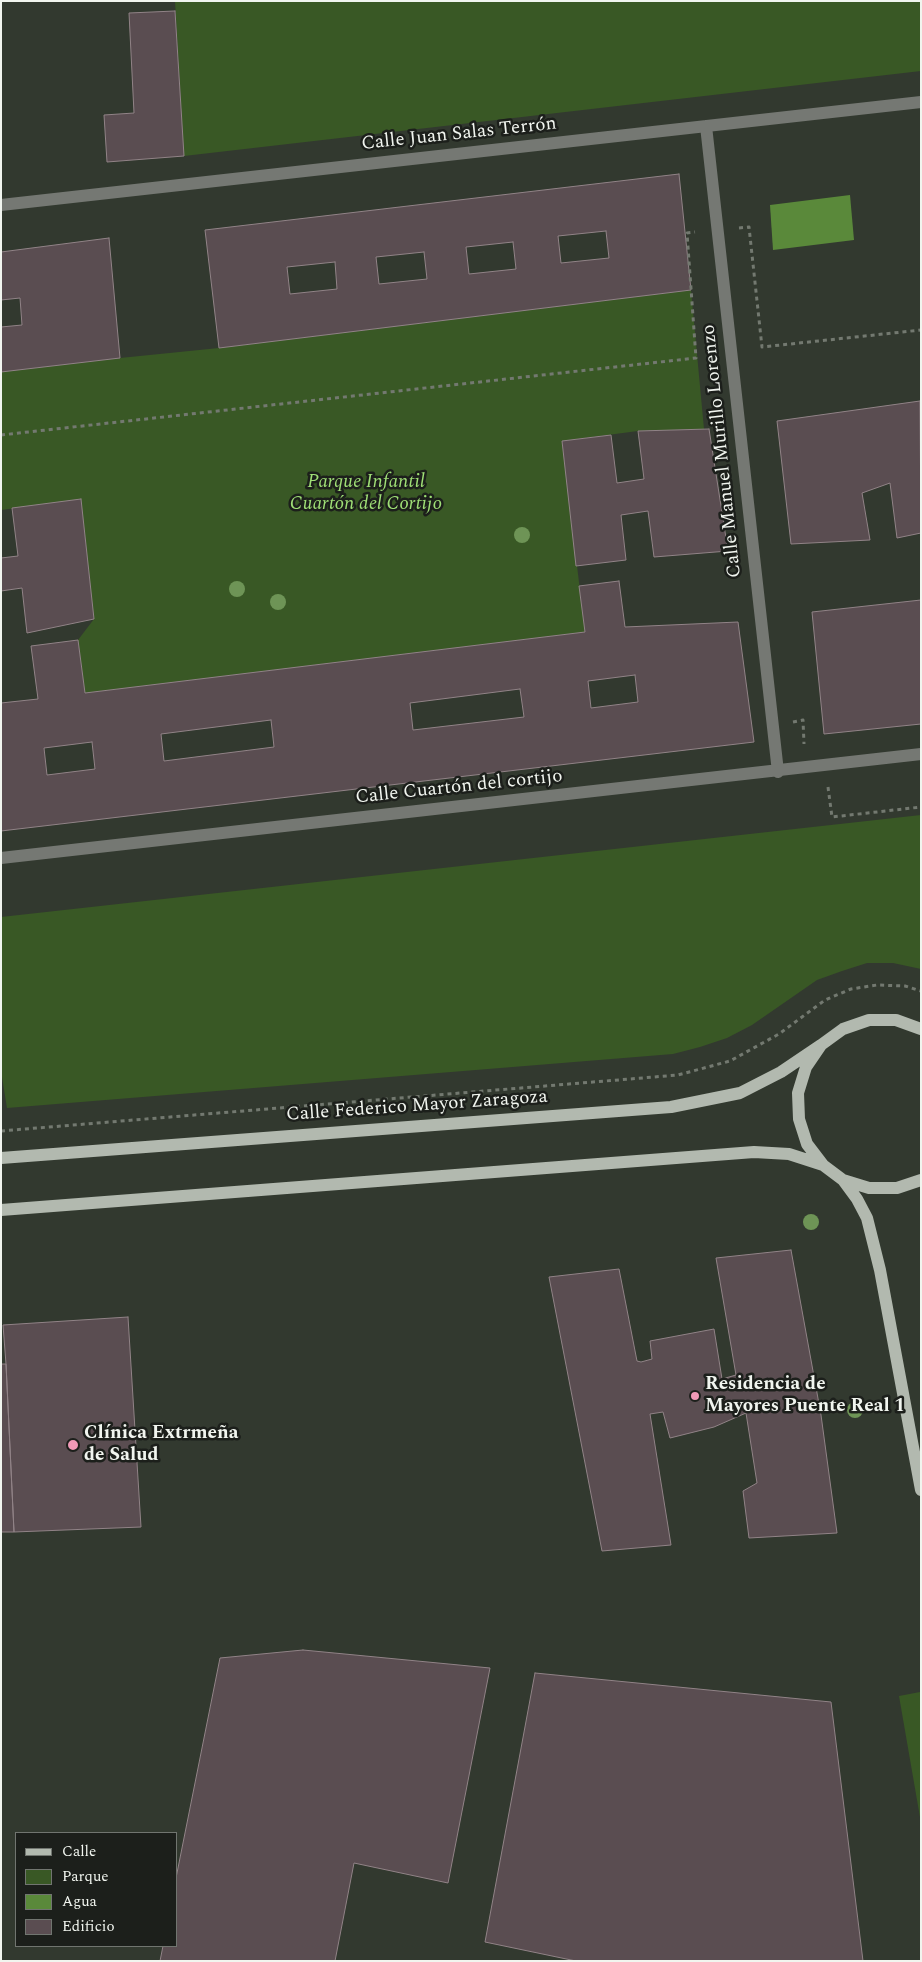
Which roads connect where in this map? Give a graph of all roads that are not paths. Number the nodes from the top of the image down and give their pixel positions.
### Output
1 (921, 102) edge
2 (706, 126) junction
3 (1, 205) edge
4 (921, 754) edge
5 (778, 772) junction
6 (1, 858) edge
7 (921, 1029) edge
8 (821, 1045) junction
9 (1, 1158) edge
10 (823, 1165) junction
11 (843, 1180) junction
12 (921, 1180) edge
13 (1, 1210) edge
14 (921, 1490) edge

1 - 2 street, Calle Juan Salas Terrón
2 - 3 street, Calle Juan Salas Terrón
2 - 5 street, Calle Manuel Murillo Lorenzo
4 - 5 street, Calle Cuartón del cortijo
5 - 6 street, Calle Cuartón del cortijo
7 - 8 main road, Calle Federico Mayor Zaragoza
8 - 9 main road, Calle Federico Mayor Zaragoza
8 - 10 main road
10 - 11 main road
10 - 13 main road
11 - 12 main road
11 - 14 main road

